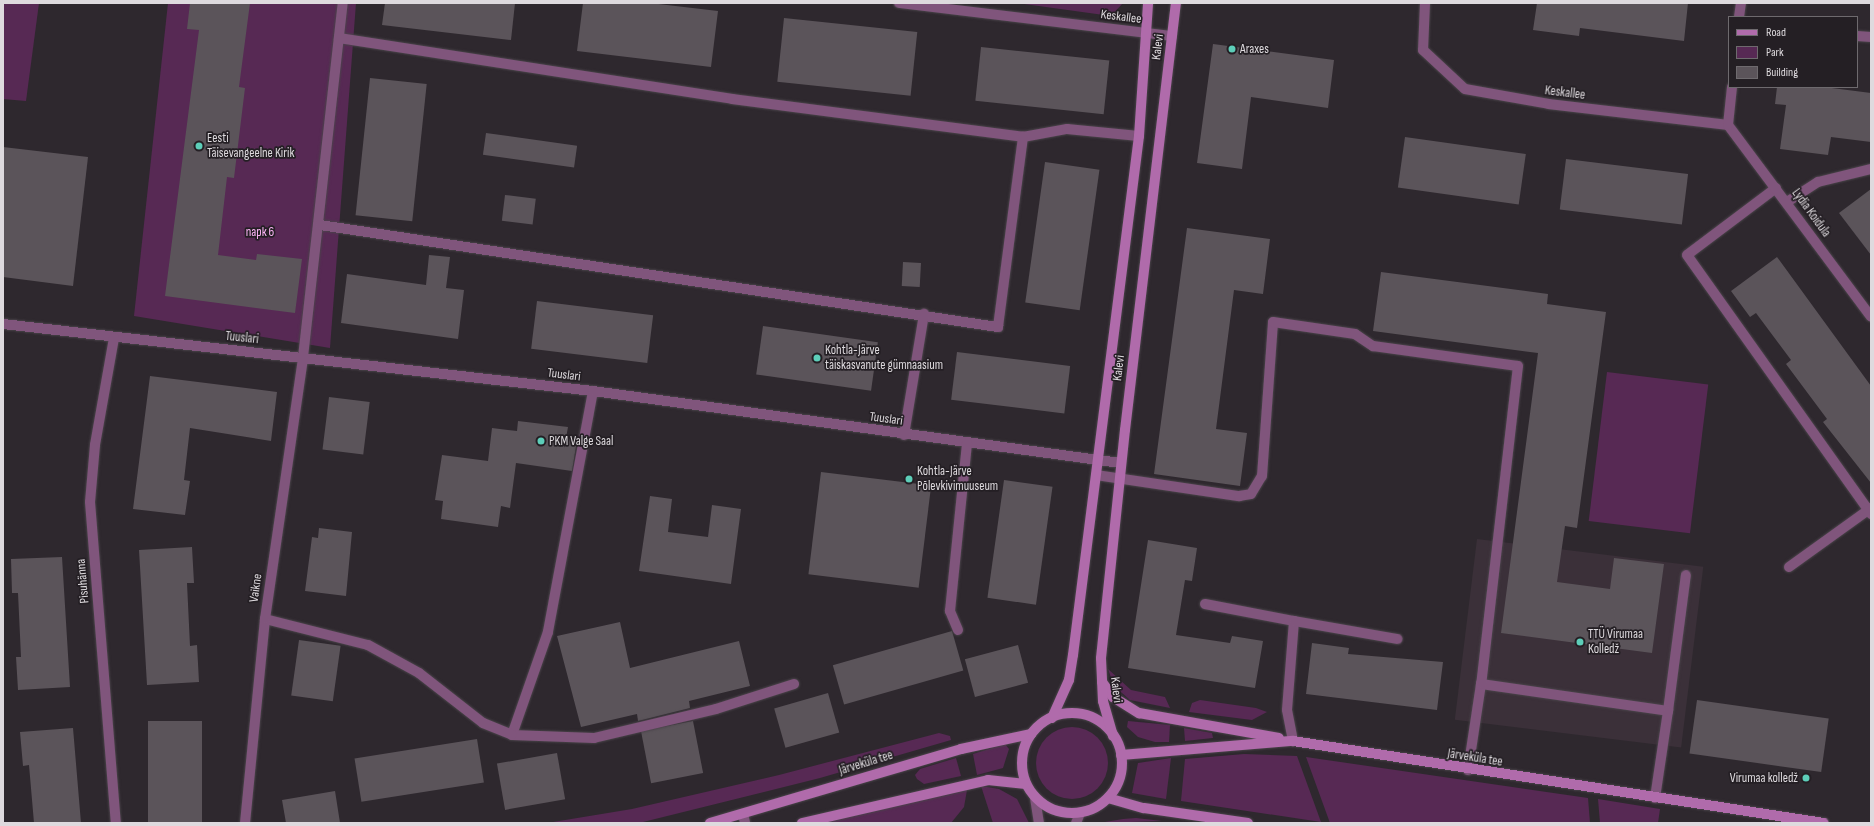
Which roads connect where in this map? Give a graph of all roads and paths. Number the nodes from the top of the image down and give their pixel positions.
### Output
1 (343, 3) edge
2 (899, 3) edge
3 (1148, 3) edge
4 (1176, 3) edge
5 (1425, 3) edge
6 (1741, 3) edge
7 (1739, 16) edge
8 (1146, 33) junction
9 (1172, 36) junction
10 (1858, 36) edge
11 (1871, 37) edge
12 (339, 38) junction
13 (1732, 88) edge
14 (1728, 125) junction
15 (1139, 136) junction
16 (1023, 137) junction
17 (1871, 169) edge
18 (1776, 188) junction
19 (1787, 202) junction
20 (320, 225) junction
21 (924, 314) junction
22 (1871, 317) edge
23 (3, 324) edge
24 (114, 338) junction
25 (303, 357) junction
26 (593, 391) junction
27 (904, 435) junction
28 (967, 443) junction
29 (1098, 459) junction
30 (1121, 463) junction
31 (1096, 475) junction
32 (1120, 479) junction
33 (1870, 511) edge
34 (1789, 568) dead end
35 (1686, 574) dead end
36 (1205, 604) dead end
37 (265, 619) junction
38 (1294, 621) junction
39 (958, 630) dead end
40 (1397, 639) dead end
41 (1101, 680) junction
42 (794, 684) dead end
43 (1480, 684) junction
44 (1668, 711) junction
45 (1052, 718) junction
46 (1031, 734) junction
47 (512, 735) junction
48 (1113, 736) junction
49 (1293, 741) junction
50 (1121, 755) junction
51 (1468, 770) junction
52 (1026, 784) junction
53 (1036, 798) junction
54 (1108, 798) junction
55 (1654, 798) junction
56 (1080, 813) junction
57 (744, 819) edge
58 (116, 823) edge
59 (245, 823) edge
60 (710, 823) edge
61 (802, 823) edge
62 (1039, 823) edge
63 (1076, 823) edge
64 (1248, 823) edge
65 (1824, 823) edge

1 - 12 street, Vaikne
2 - 8 street, Keskallee
3 - 8 main road, Kalevi
4 - 9 main road, Kalevi
5 - 14 street, Keskallee
6 - 7 street
8 - 9 street, Keskallee
8 - 15 main road, Kalevi
9 - 30 main road, Kalevi
10 - 11 street
12 - 16 street
12 - 20 street, Vaikne
13 - 14 street
14 - 18 street, Lydia Koidula
15 - 16 street
15 - 29 main road, Kalevi
16 - 21 street
17 - 19 street
18 - 19 street, Lydia Koidula
18 - 33 street
19 - 22 street, Lydia Koidula
20 - 21 street
20 - 25 street, Vaikne
21 - 27 street
23 - 24 street, Tuuslari
24 - 25 street, Tuuslari
24 - 58 street, Pisuhänna
25 - 26 street, Tuuslari
25 - 37 street, Vaikne
26 - 27 street, Tuuslari
26 - 47 street
27 - 28 street, Tuuslari
28 - 29 street, Tuuslari
28 - 39 street
29 - 30 street, Tuuslari
29 - 31 main road, Kalevi
30 - 32 main road, Kalevi
31 - 32 street
31 - 45 main road, Kalevi
32 - 41 main road, Kalevi
32 - 43 street
33 - 34 street
35 - 44 street
36 - 38 street
37 - 47 street
37 - 59 street, Vaikne
38 - 40 street
38 - 49 street
41 - 48 main road, Kalevi
41 - 49 main road
42 - 47 street
43 - 44 street
43 - 51 street
44 - 55 street
45 - 46 main road
45 - 48 main road
46 - 52 main road
46 - 57 main road, Järveküla tee
48 - 50 main road
49 - 50 main road, Järveküla tee
49 - 51 main road, Järveküla tee
50 - 54 main road
51 - 55 main road, Järveküla tee
52 - 53 main road
52 - 61 main road
53 - 56 main road
53 - 62 street
54 - 56 main road
54 - 64 main road
55 - 65 main road, Järveküla tee
56 - 63 street
57 - 60 main road, Järveküla tee

